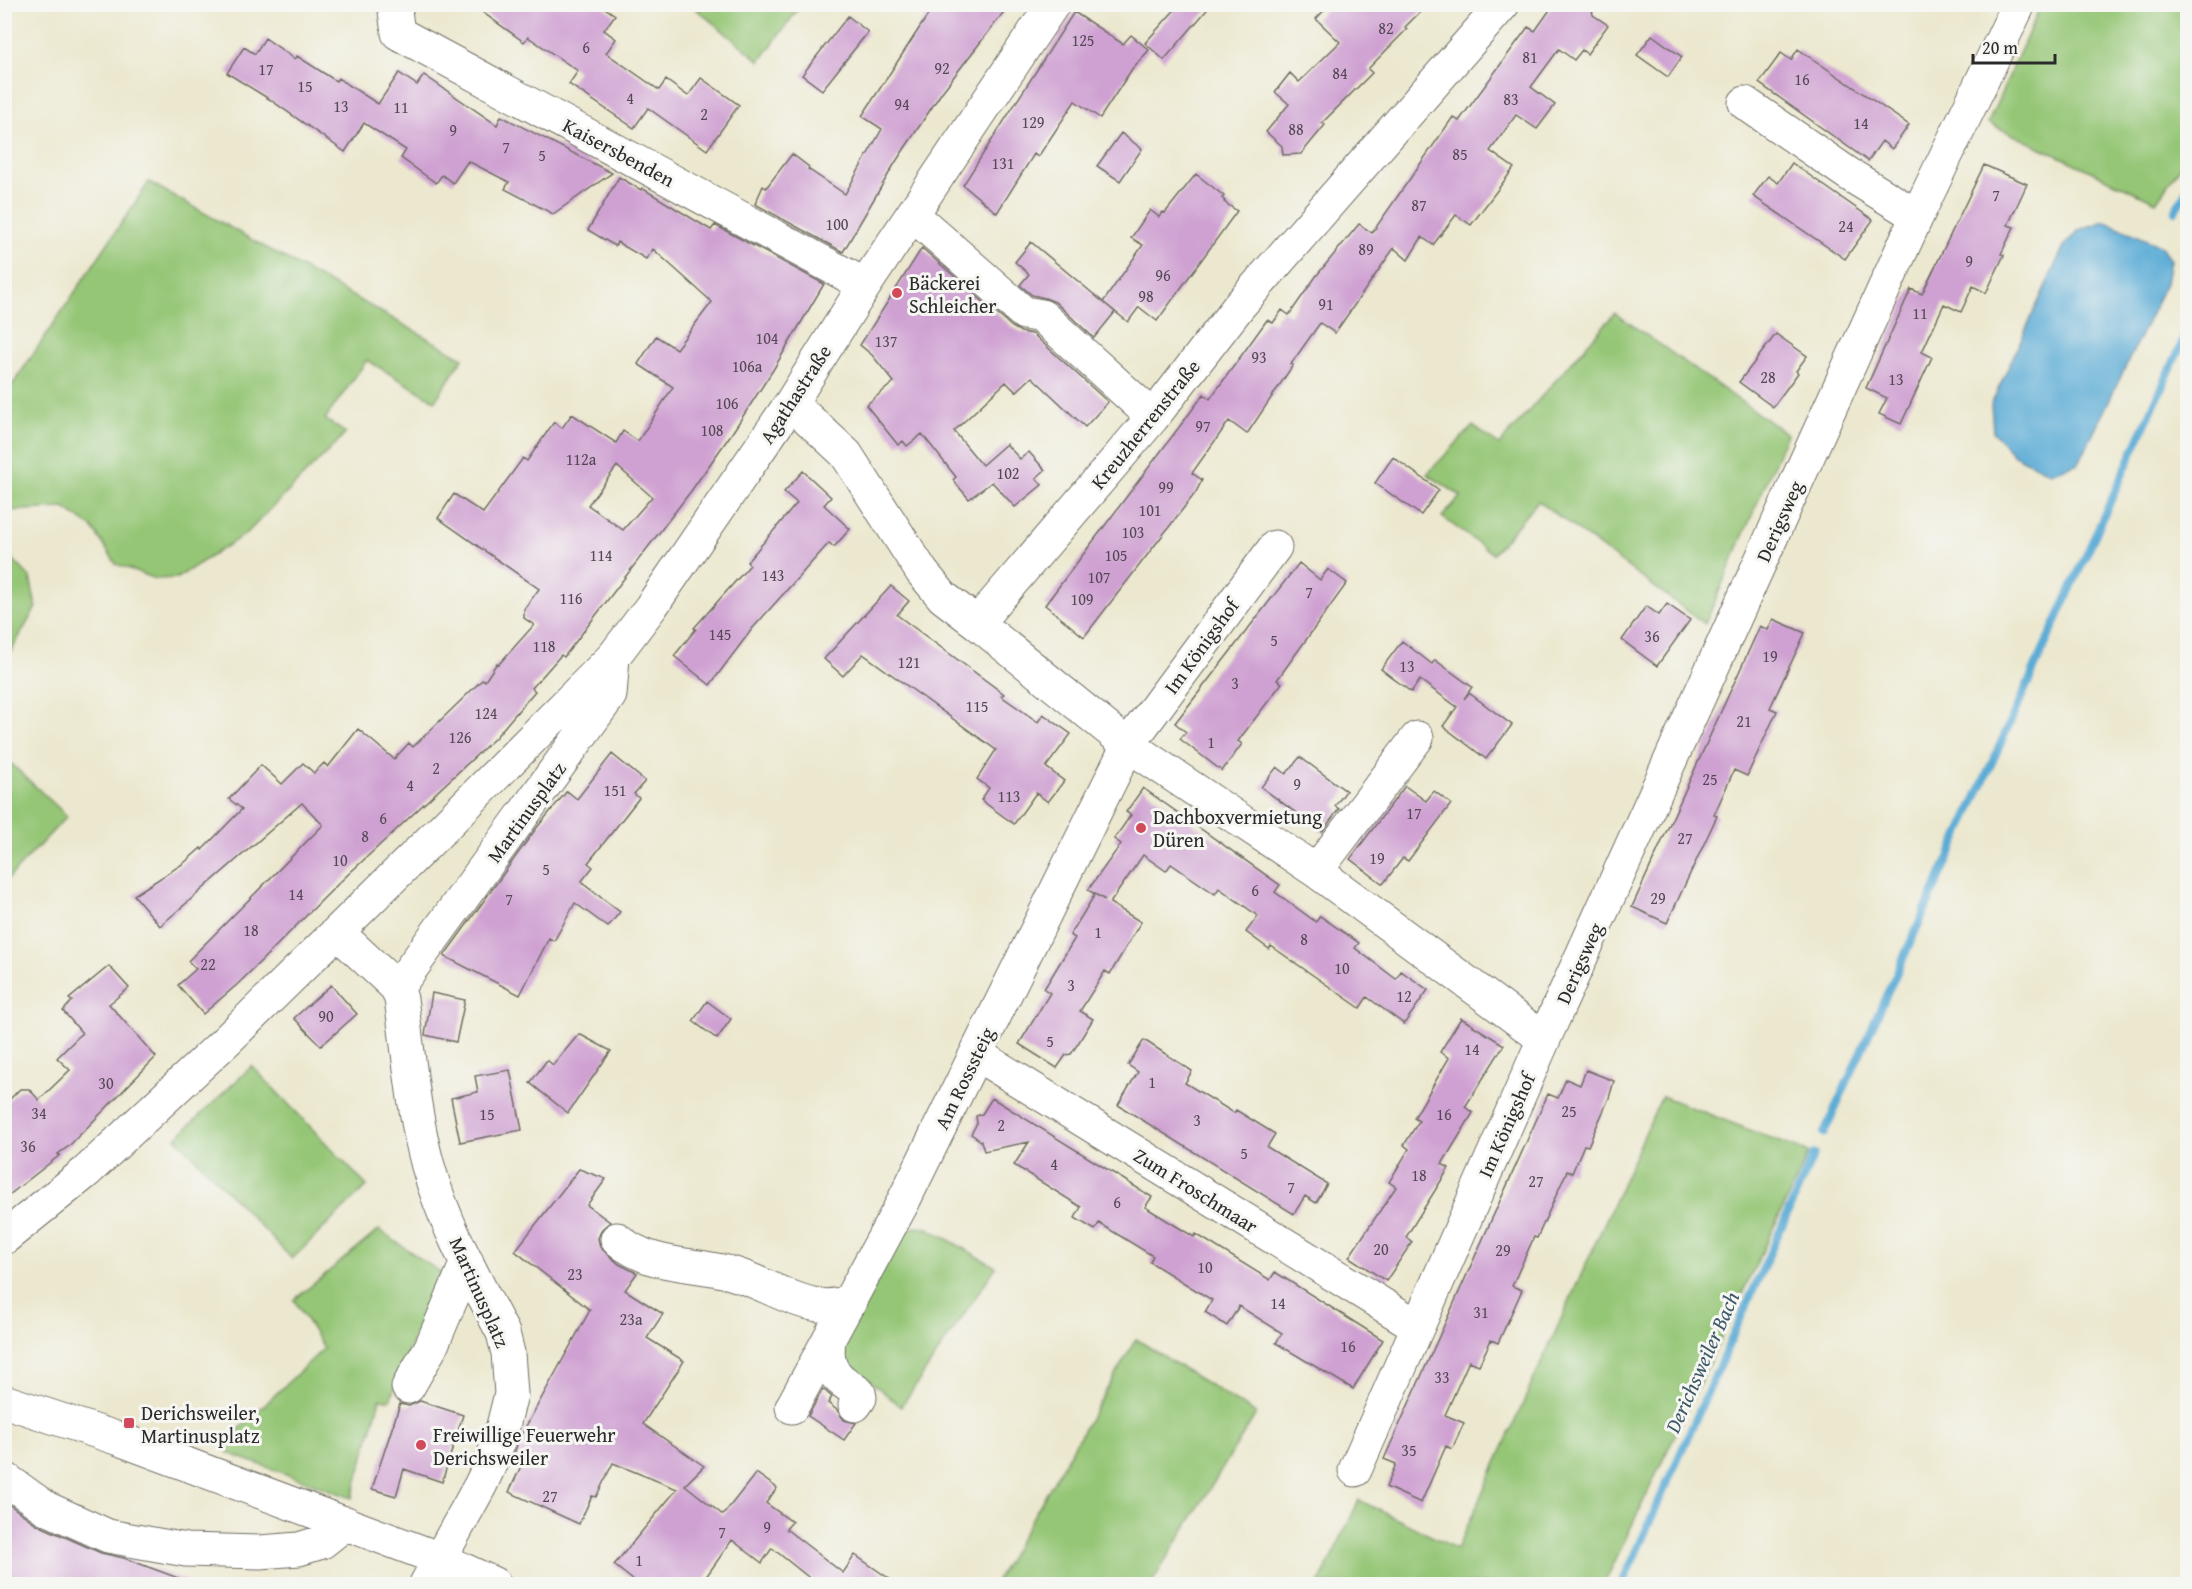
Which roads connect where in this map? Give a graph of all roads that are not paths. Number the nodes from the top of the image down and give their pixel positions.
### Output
1 (1053, 4) edge
2 (1503, 4) edge
3 (2019, 4) edge
4 (398, 19) edge
5 (1745, 103) dead end
6 (913, 215) junction
7 (1917, 216) junction
8 (865, 285) junction
9 (791, 403) junction
10 (1153, 417) junction
11 (1275, 547) dead end
12 (977, 623) junction
13 (613, 657) junction
14 (1417, 738) dead end
15 (1128, 745) junction
16 (1316, 871) junction
17 (337, 932) junction
18 (397, 988) junction
19 (1544, 1039) junction
20 (976, 1054) junction
21 (4, 1238) edge
22 (617, 1239) dead end
23 (467, 1262) junction
24 (850, 1302) junction
25 (1417, 1326) junction
26 (829, 1340) junction
27 (408, 1387) dead end
28 (4, 1401) edge
29 (855, 1405) dead end
30 (792, 1407) dead end
31 (1355, 1470) dead end
32 (4, 1478) edge
33 (346, 1523) junction
34 (433, 1571) edge
35 (494, 1584) edge

1 - 6 street, Agathastraße
2 - 10 street, Kreuzherrenstraße
3 - 7 street, Derigsweg
4 - 8 street, Kaisersbenden
5 - 7 street
6 - 8 street, Agathastraße
6 - 10 street
7 - 19 street, Derigsweg
8 - 9 street, Agathastraße
9 - 12 street
9 - 13 street, Agathastraße
10 - 12 street, Kreuzherrenstraße
11 - 15 street, Im Königshof
12 - 15 street
13 - 17 street, Agathastraße
13 - 18 street, Martinusplatz
14 - 16 street
15 - 16 street
15 - 20 street, Am Rosssteig
16 - 19 street
17 - 18 street
17 - 21 street
18 - 23 street, Martinusplatz
19 - 25 street, Im Königshof
20 - 24 street, Am Rosssteig
20 - 25 street, Zum Froschmaar
22 - 24 street
23 - 27 street
23 - 34 street, Martinusplatz
24 - 26 street, Am Rosssteig
25 - 31 street, Im Königshof
26 - 29 street
26 - 30 street, Am Rosssteig
28 - 33 street
32 - 33 street
33 - 34 street
34 - 35 street

